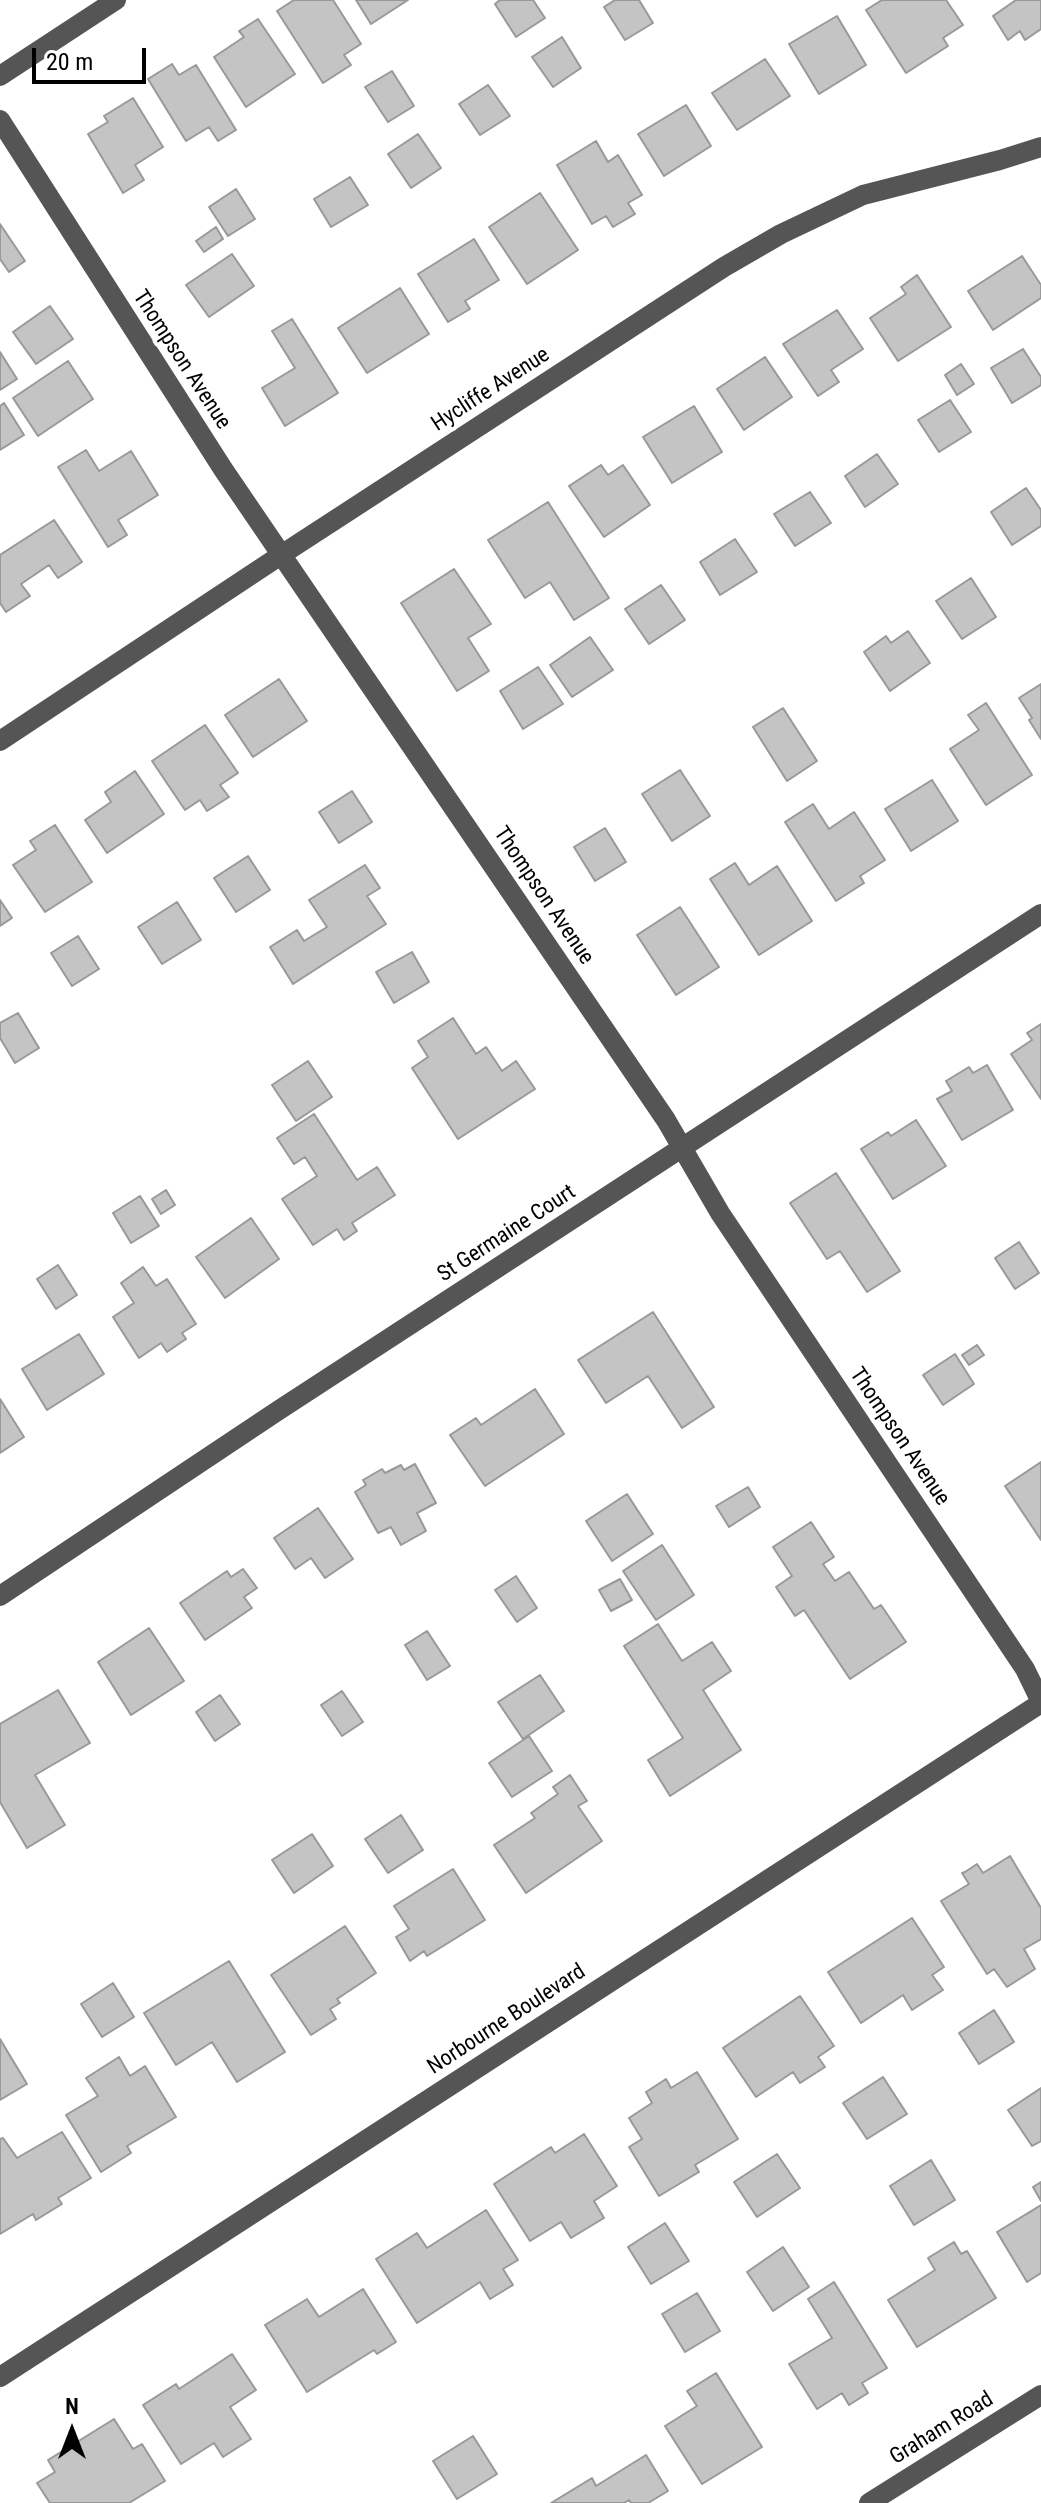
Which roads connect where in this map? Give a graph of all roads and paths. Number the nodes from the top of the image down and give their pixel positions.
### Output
1 (116, 0) edge
2 (0, 76) edge
3 (0, 120) edge
4 (1041, 147) edge
5 (281, 555) junction
6 (0, 741) edge
7 (1041, 914) edge
8 (682, 1149) junction
9 (0, 1596) edge
10 (1041, 1702) edge
11 (0, 2377) edge
12 (1041, 2395) edge
13 (869, 2503) edge

1 - 2 street
3 - 5 street, Thompson Avenue
4 - 5 street, Hycliffe Avenue
5 - 6 street, Hycliffe Avenue
5 - 8 street, Thompson Avenue
7 - 8 street, St Germaine Court
8 - 9 street, St Germaine Court
8 - 10 street, Thompson Avenue
10 - 11 street, Norbourne Boulevard
12 - 13 street, Graham Road

